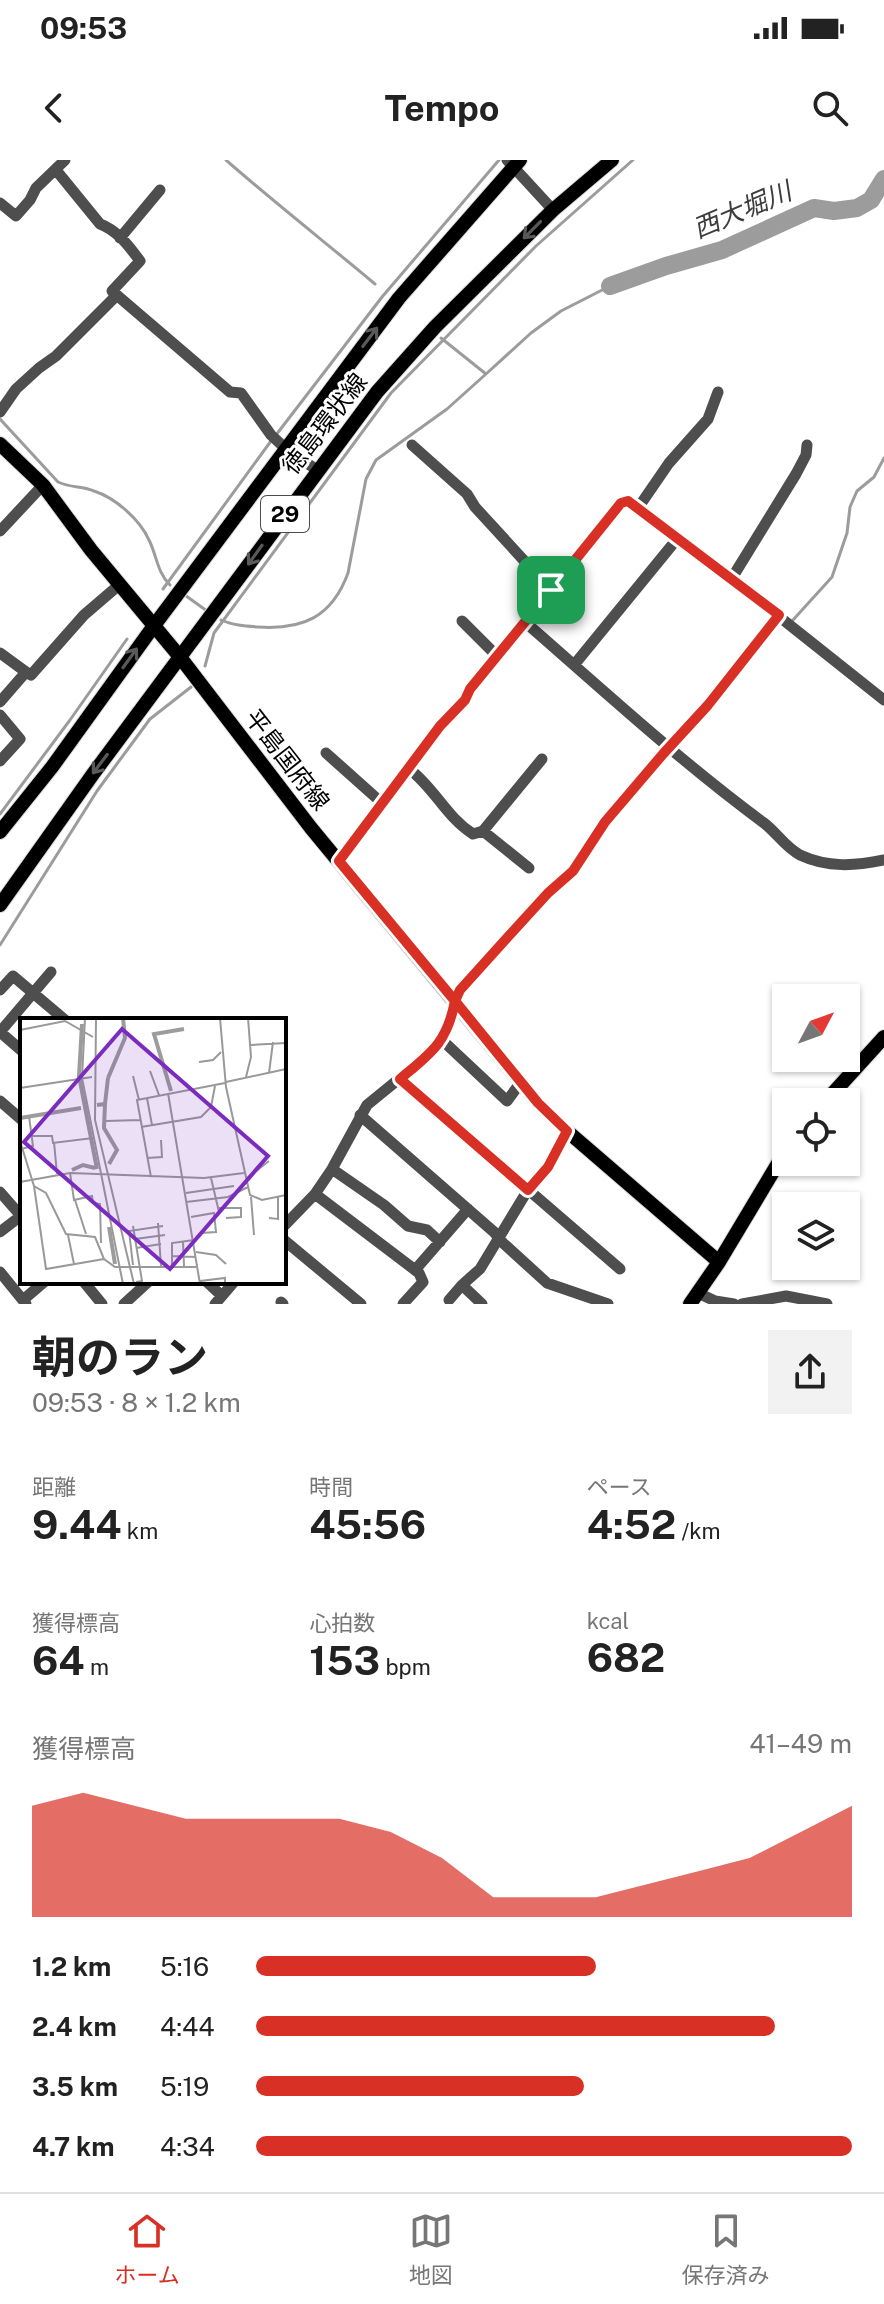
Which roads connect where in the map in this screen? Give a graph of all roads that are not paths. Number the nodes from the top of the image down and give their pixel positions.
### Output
1 (65, 160) edge
2 (612, 160) edge
3 (513, 162) edge
4 (56, 170) junction
5 (160, 190) dead end
6 (0, 203) edge
7 (553, 210) junction
8 (120, 238) junction
9 (117, 295) junction
10 (718, 392) dead end
11 (0, 412) edge
12 (278, 441) junction
13 (0, 444) edge
14 (412, 445) dead end
15 (807, 445) dead end
16 (317, 470) junction
17 (43, 485) junction
18 (638, 508) junction
19 (0, 531) edge
20 (677, 539) junction
21 (732, 578) junction
22 (119, 585) junction
23 (551, 590) junction
24 (779, 615) junction
25 (462, 621) dead end
26 (525, 622) junction
27 (153, 627) junction
28 (0, 653) edge
29 (497, 656) junction
30 (180, 657) junction
31 (574, 665) junction
32 (26, 672) junction
33 (884, 700) edge
34 (0, 702) edge
35 (0, 715) edge
36 (670, 747) junction
37 (326, 753) dead end
38 (542, 759) dead end
39 (0, 761) edge
40 (408, 768) junction
41 (382, 803) junction
42 (483, 831) junction
43 (0, 832) edge
44 (884, 860) edge
45 (339, 861) junction
46 (529, 868) dead end
47 (0, 905) edge
48 (51, 972) dead end
49 (2, 983) edge
50 (33, 993) junction
51 (455, 1001) junction
52 (63, 1018) edge
53 (0, 1032) edge
54 (884, 1037) edge
55 (442, 1040) junction
56 (20, 1049) edge
57 (400, 1079) junction
58 (521, 1082) junction
59 (838, 1088) edge
60 (0, 1101) edge
61 (360, 1115) junction
62 (20, 1118) edge
63 (567, 1131) junction
64 (332, 1169) junction
65 (772, 1173) edge
66 (528, 1190) junction
67 (0, 1192) edge
68 (315, 1194) junction
69 (468, 1209) junction
70 (20, 1213) edge
71 (20, 1217) edge
72 (286, 1224) edge
73 (0, 1232) edge
74 (500, 1239) junction
75 (286, 1242) edge
76 (440, 1242) junction
77 (719, 1262) junction
78 (620, 1269) dead end
79 (415, 1270) junction
80 (0, 1272) edge
81 (42, 1284) edge
82 (86, 1284) edge
83 (146, 1284) edge
84 (232, 1284) edge
85 (462, 1285) junction
86 (694, 1298) edge
87 (219, 1300) edge
88 (449, 1300) dead end
89 (24, 1302) edge
90 (102, 1304) edge
91 (124, 1304) edge
92 (361, 1304) edge
93 (403, 1304) edge
94 (482, 1304) edge
95 (608, 1304) edge
96 (734, 1304) edge
97 (742, 1304) edge
98 (827, 1304) edge

1 - 4 street
2 - 7 main road, 徳島環状線 / 29
3 - 7 street
12 -> 3 main road, 徳島環状線 / 29
4 - 6 street
4 - 8 street
5 - 8 street
7 -> 16 main road, 徳島環状線 / 29
8 - 9 street
9 - 11 street
9 - 12 street
10 - 18 street
12 - 16 street
12 - 27 main road, 徳島環状線 / 29
13 - 17 main road, 平島国府線
14 - 23 street
15 - 21 street
16 -> 30 main road, 徳島環状線 / 29
17 - 19 street
17 - 22 main road, 平島国府線
18 - 20 street
18 - 23 street
20 - 21 street
20 - 31 street
21 - 24 street
22 - 27 main road, 平島国府線
22 - 32 street
23 - 26 street
24 - 33 street
24 - 36 street
25 - 29 street
26 - 29 street
26 - 31 street
27 - 30 main road, 平島国府線
43 -> 27 main road, 徳島環状線 / 29
28 - 32 street
29 - 40 street
30 - 45 main road, 平島国府線
30 -> 47 main road, 徳島環状線 / 29
31 - 36 street
32 - 34 street
35 - 39 street
36 - 44 street
36 - 51 street
37 - 41 street
38 - 42 street
40 - 41 street
40 - 42 street
41 - 45 street
42 - 46 street
45 - 51 main road, 平島国府線
48 - 50 street
49 - 50 street
50 - 52 street
50 - 53 street
51 - 55 street
51 - 58 main road, 平島国府線
53 - 56 street
54 - 59 main road
55 - 57 street
55 - 58 street
57 - 61 street
57 - 66 street
58 - 63 main road, 平島国府線
60 - 62 street
61 - 64 street
61 - 69 street
63 - 66 street
63 - 77 main road, 平島国府線
64 - 68 street
64 - 76 street
65 - 77 main road
66 - 74 street
66 - 78 street
67 - 70 street
68 - 72 street
68 - 79 street
69 - 74 street
69 - 76 street
71 - 73 street
74 - 85 street
74 - 95 street
75 - 92 street
76 - 79 street
77 - 86 main road
79 - 93 street
80 - 89 street
81 - 89 street
82 - 90 street
83 - 91 street
84 - 87 street
85 - 88 street
85 - 94 street
86 - 96 street
97 - 98 street

